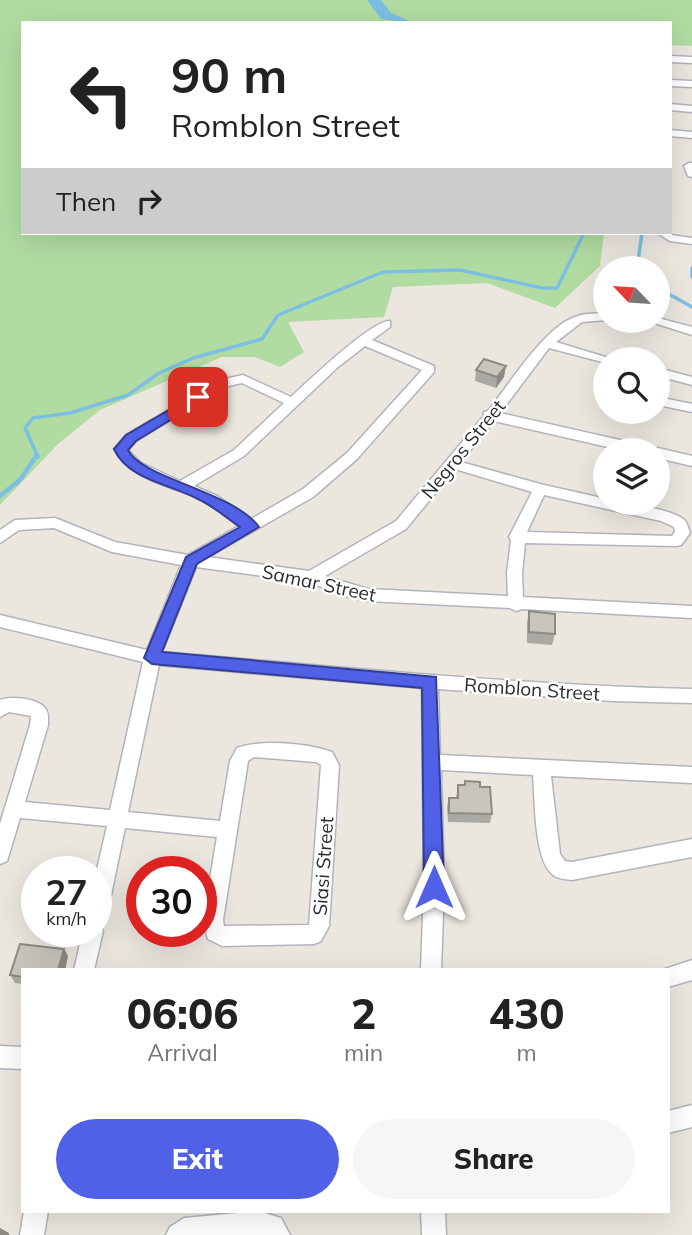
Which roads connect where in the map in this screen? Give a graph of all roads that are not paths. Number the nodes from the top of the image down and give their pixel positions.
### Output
1 (672, 59) edge
2 (692, 60) edge
3 (672, 83) edge
4 (692, 84) edge
5 (672, 107) edge
6 (692, 109) edge
7 (672, 133) edge
8 (692, 135) edge
9 (692, 166) edge
10 (692, 174) edge
11 (666, 235) edge
12 (692, 241) edge
13 (593, 318) edge
14 (386, 324) dead end
15 (670, 325) edge
16 (692, 331) edge
17 (363, 341) junction
18 (546, 343) junction
19 (593, 356) edge
20 (670, 375) edge
21 (692, 381) edge
22 (670, 403) edge
23 (294, 404) junction
24 (692, 408) edge
25 (489, 415) junction
26 (593, 439) edge
27 (670, 456) edge
28 (692, 461) edge
29 (452, 464) junction
30 (181, 487) junction
31 (540, 489) junction
32 (252, 527) junction
33 (516, 537) junction
34 (0, 538) edge
35 (191, 561) junction
36 (311, 577) junction
37 (516, 605) junction
38 (692, 612) edge
39 (0, 621) edge
40 (152, 658) junction
41 (430, 682) junction
42 (692, 695) edge
43 (0, 710) edge
44 (433, 762) junction
45 (541, 769) junction
46 (692, 775) edge
47 (15, 809) junction
48 (120, 820) junction
49 (226, 830) junction
50 (692, 848) edge
51 (0, 855) edge
52 (111, 856) edge
53 (89, 947) edge
54 (84, 968) edge
55 (430, 968) edge
56 (692, 970) edge
57 (670, 976) edge
58 (0, 1057) edge
59 (21, 1058) edge
60 (692, 1116) edge
61 (670, 1122) edge
62 (36, 1213) edge
63 (433, 1213) edge
64 (32, 1235) edge
65 (178, 1235) edge
66 (278, 1235) edge
67 (433, 1235) edge

1 - 2 street
3 - 4 street
5 - 6 street
7 - 8 street
9 - 10 street
11 - 12 street
13 - 18 street, Negros Street
14 - 17 street
15 - 16 street
17 - 23 street
17 - 32 street
18 - 19 street
18 - 25 street, Negros Street
20 - 21 street
22 - 24 street
23 - 30 street
23 - 30 street
25 - 26 street
25 - 29 street, Negros Street
27 - 28 street
29 - 31 street
29 - 36 street, Negros Street
30 - 32 street
31 - 33 street
31 - 33 street
32 - 35 street
33 - 37 street
34 - 35 street, Samar Street
35 - 36 street, Samar Street
35 - 40 street
36 - 37 street, Samar Street
37 - 38 street, Samar Street
39 - 40 street, Romblon Street
40 - 41 street, Romblon Street
40 - 48 street
41 - 42 street, Romblon Street
41 - 44 street
43 - 47 street
44 - 45 street
44 - 55 street
45 - 46 street
45 - 50 street
47 - 48 street
47 - 51 street
48 - 49 street
48 - 52 street
49 - 49 street, Siasi Street
53 - 54 street
56 - 57 street
58 - 59 street
60 - 61 street
62 - 64 street
63 - 67 street
65 - 66 street

